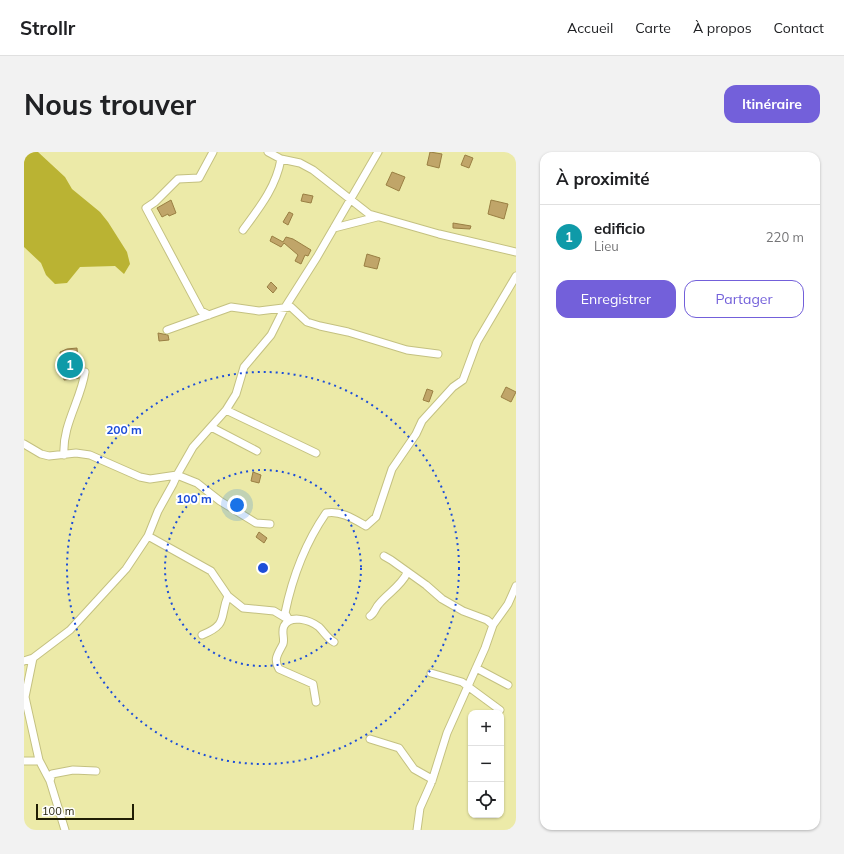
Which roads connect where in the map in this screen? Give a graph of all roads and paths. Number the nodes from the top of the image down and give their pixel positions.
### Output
1 (213, 152) edge
2 (268, 152) edge
3 (378, 152) edge
4 (281, 159) junction
5 (352, 199) junction
6 (377, 217) junction
7 (334, 228) junction
8 (243, 230) dead end
9 (516, 252) edge
10 (516, 276) edge
11 (284, 309) junction
12 (209, 315) junction
13 (167, 330) dead end
14 (438, 354) dead end
15 (85, 372) dead end
16 (226, 410) junction
17 (211, 427) junction
18 (24, 446) edge
19 (258, 451) dead end
20 (316, 453) dead end
21 (64, 455) junction
22 (176, 474) junction
23 (270, 524) dead end
24 (148, 536) junction
25 (384, 556) dead end
26 (407, 573) junction
27 (516, 586) edge
28 (228, 596) junction
29 (370, 616) dead end
30 (289, 620) junction
31 (492, 625) junction
32 (202, 635) dead end
33 (334, 642) dead end
34 (33, 658) junction
35 (24, 661) edge
36 (476, 668) junction
37 (431, 673) dead end
38 (508, 685) dead end
39 (469, 686) junction
40 (25, 696) edge
41 (316, 702) dead end
42 (500, 710) dead end
43 (370, 738) dead end
44 (39, 760) junction
45 (24, 761) edge
46 (96, 771) dead end
47 (50, 780) junction
48 (432, 781) junction
49 (66, 830) edge
50 (417, 830) edge

1 - 12 street
2 - 4 street
3 - 5 street
4 - 5 street
4 - 8 street
5 - 6 street
5 - 7 street
6 - 7 street
6 - 9 street
7 - 11 street
10 - 30 street
11 - 12 street
11 - 14 street
11 - 16 street
12 - 13 street
15 - 21 street
16 - 17 street
16 - 20 street
17 - 19 street
17 - 22 street
18 - 21 street
21 - 22 street
22 - 23 street
22 - 24 street
24 - 28 street
24 - 34 street
25 - 26 street
26 - 29 street
26 - 31 street
27 - 31 street
28 - 30 street
28 - 32 street
30 - 33 street
30 - 41 street
31 - 36 street
34 - 35 street
34 - 40 street
36 - 38 street
36 - 39 street
37 - 39 street
39 - 42 street
39 - 48 street
40 - 44 street
43 - 48 street
44 - 45 street
44 - 47 street
46 - 47 street
47 - 49 street
48 - 50 street

